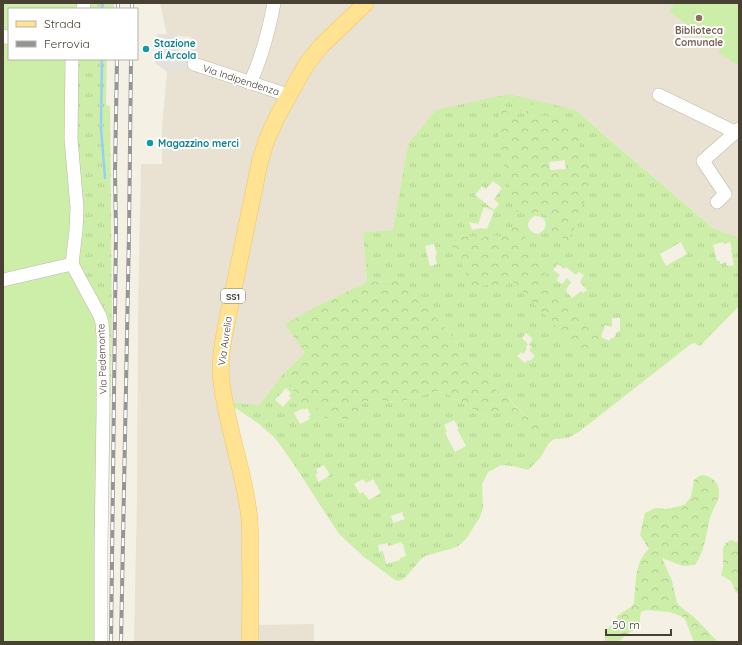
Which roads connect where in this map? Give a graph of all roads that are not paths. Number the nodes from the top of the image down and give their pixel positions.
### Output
1 (274, 3) edge
2 (366, 3) edge
3 (72, 60) edge
4 (194, 64) dead end
5 (250, 83) junction
6 (659, 95) dead end
7 (288, 96) junction
8 (737, 131) edge
9 (717, 202) dead end
10 (72, 264) junction
11 (3, 280) edge
12 (102, 642) edge
13 (250, 642) edge

1 - 5 street
2 - 7 main road, Via Aurelia / SS1
3 - 10 street
4 - 5 street, Via Indipendenza
5 - 7 street, Via Indipendenza
6 - 8 street
7 - 13 main road, Via Aurelia / SS1
8 - 9 street
10 - 11 street
10 - 12 street, Via Pedemonte

